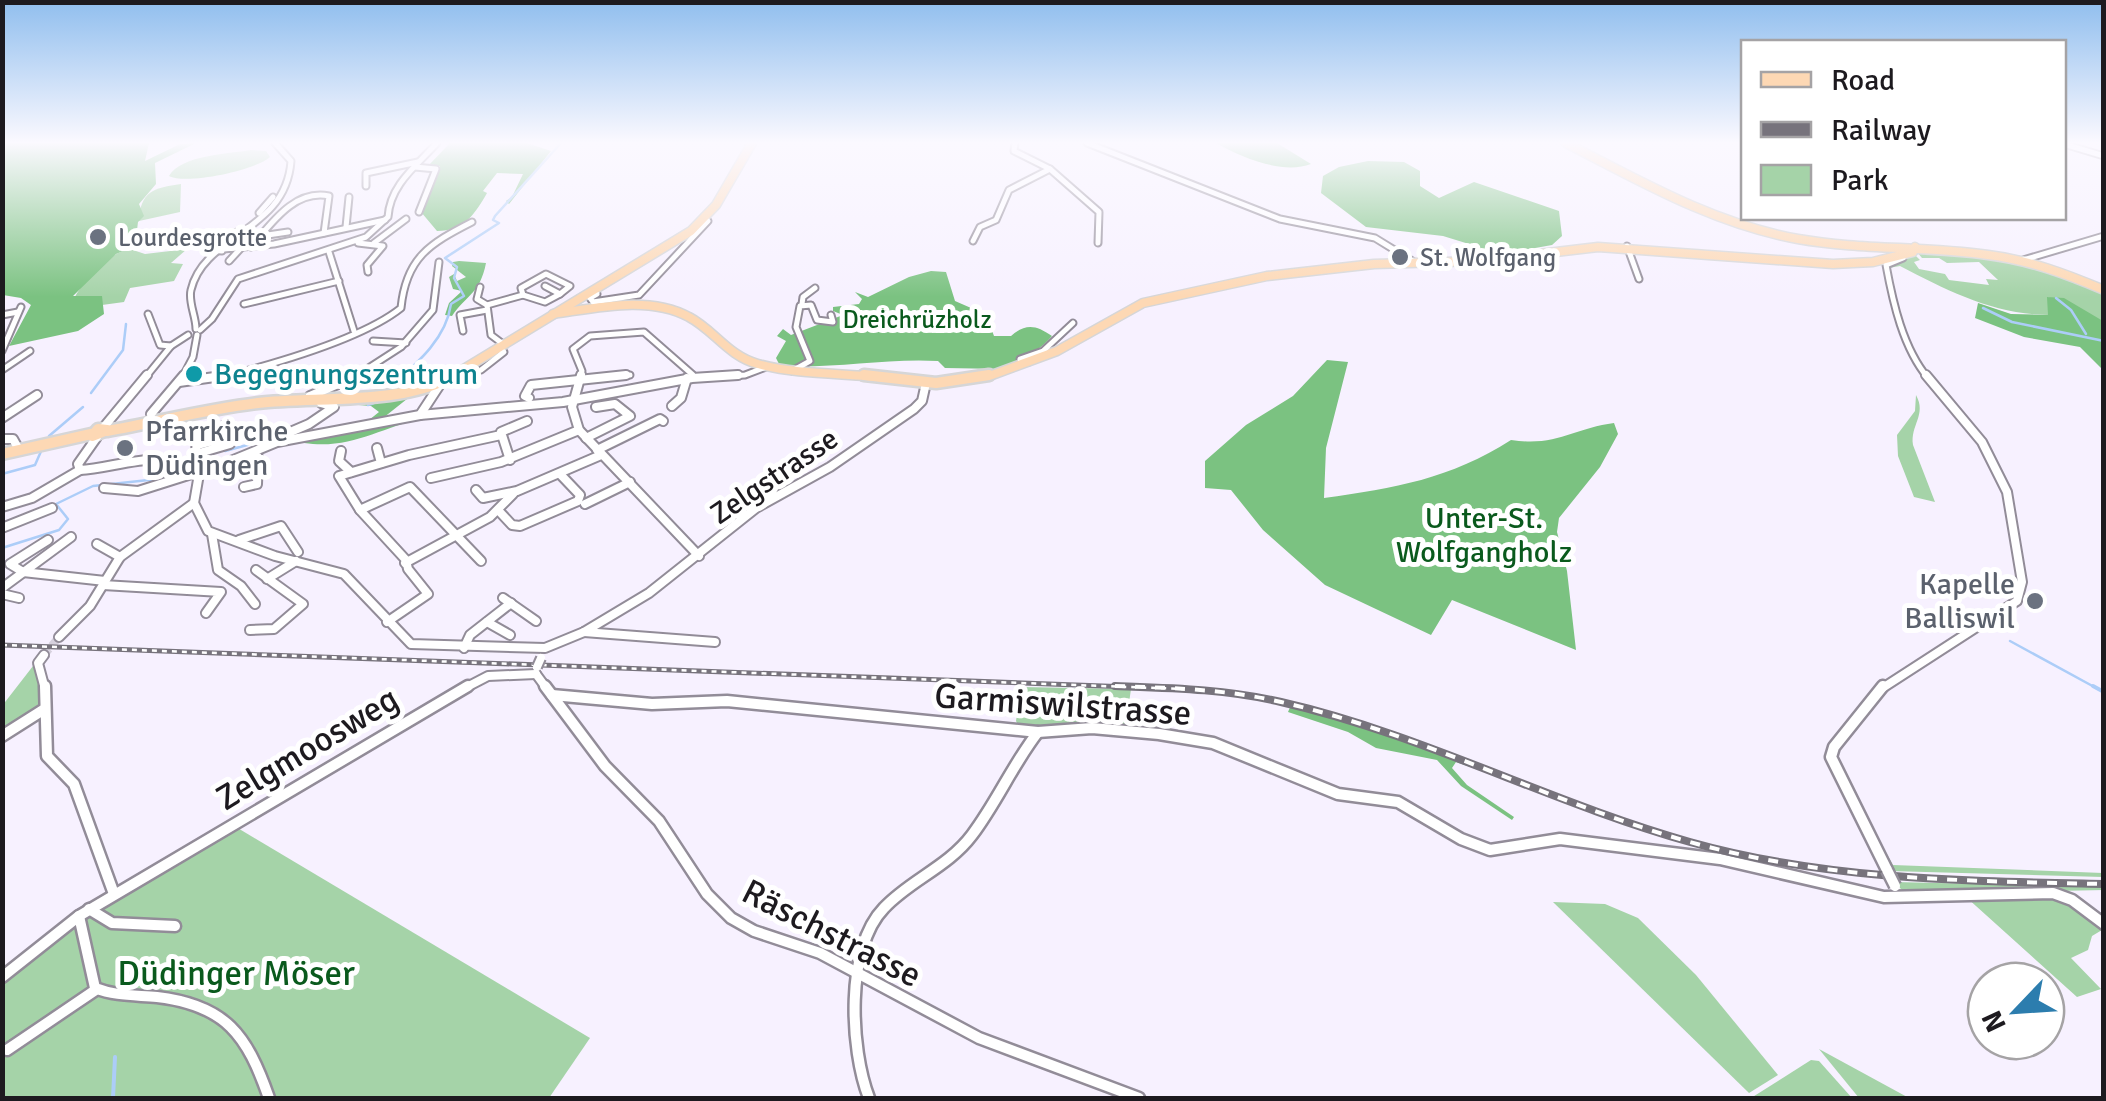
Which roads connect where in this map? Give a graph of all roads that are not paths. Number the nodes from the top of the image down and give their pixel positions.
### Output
1 (280, 194) edge
2 (314, 194) edge
3 (325, 194) edge
4 (391, 194) edge
5 (425, 194) edge
6 (720, 194) edge
7 (1008, 194) edge
8 (1079, 194) edge
9 (1217, 194) edge
10 (1669, 194) edge
11 (273, 197) dead end
12 (349, 198) dead end
13 (418, 212) dead end
14 (406, 218) dead end
15 (385, 220) junction
16 (704, 220) junction
17 (472, 222) dead end
18 (292, 223) dead end
19 (346, 228) junction
20 (324, 233) junction
21 (261, 236) junction
22 (2104, 236) edge
23 (973, 241) dead end
24 (374, 243) junction
25 (354, 244) junction
26 (1098, 244) dead end
27 (1627, 246) junction
28 (250, 247) junction
29 (241, 248) junction
30 (223, 250) junction
31 (1908, 250) junction
32 (329, 252) junction
33 (2023, 260) junction
34 (229, 261) dead end
35 (438, 262) dead end
36 (1414, 262) junction
37 (368, 272) dead end
38 (1640, 279) dead end
39 (339, 281) junction
40 (291, 282) dead end
41 (546, 286) dead end
42 (480, 287) dead end
43 (815, 288) dead end
44 (2104, 290) edge
45 (292, 292) junction
46 (560, 294) junction
47 (597, 294) dead end
48 (523, 295) junction
49 (476, 299) junction
50 (244, 304) dead end
51 (802, 304) junction
52 (463, 305) dead end
53 (487, 308) junction
54 (2, 314) edge
55 (148, 314) dead end
56 (552, 314) junction
57 (831, 315) dead end
58 (1073, 323) dead end
59 (196, 332) junction
60 (354, 332) junction
61 (463, 332) dead end
62 (373, 342) dead end
63 (406, 342) junction
64 (171, 346) junction
65 (500, 346) junction
66 (2, 351) edge
67 (30, 351) dead end
68 (1022, 362) junction
69 (766, 367) junction
70 (2, 370) edge
71 (480, 370) dead end
72 (792, 370) junction
73 (630, 374) dead end
74 (690, 377) junction
75 (580, 381) junction
76 (180, 382) junction
77 (441, 382) junction
78 (926, 383) junction
79 (37, 395) dead end
80 (310, 396) junction
81 (528, 398) dead end
82 (284, 399) junction
83 (571, 401) junction
84 (672, 406) dead end
85 (596, 407) dead end
86 (151, 414) dead end
87 (420, 415) junction
88 (2, 418) edge
89 (660, 418) dead end
90 (527, 420) dead end
91 (227, 425) dead end
92 (254, 430) dead end
93 (579, 430) junction
94 (100, 432) junction
95 (501, 435) junction
96 (586, 438) junction
97 (2, 439) edge
98 (230, 444) dead end
99 (261, 446) junction
100 (18, 448) junction
101 (377, 448) dead end
102 (197, 450) junction
103 (342, 450) dead end
104 (599, 452) junction
105 (2, 454) edge
106 (510, 460) junction
107 (381, 463) junction
108 (188, 464) junction
109 (212, 469) junction
110 (80, 470) junction
111 (351, 472) junction
112 (198, 473) junction
113 (560, 474) junction
114 (431, 478) dead end
115 (630, 482) junction
116 (244, 487) dead end
117 (104, 488) dead end
118 (476, 490) dead end
119 (517, 491) junction
120 (194, 503) junction
121 (585, 504) dead end
122 (2, 507) edge
123 (52, 508) dead end
124 (360, 510) junction
125 (497, 510) junction
126 (2, 528) edge
127 (212, 534) junction
128 (71, 537) dead end
129 (456, 537) junction
130 (48, 540) dead end
131 (234, 541) junction
132 (98, 544) dead end
133 (699, 556) junction
134 (120, 557) junction
135 (297, 557) junction
136 (481, 561) dead end
137 (405, 564) junction
138 (256, 570) dead end
139 (24, 572) junction
140 (267, 578) junction
141 (104, 583) junction
142 (2, 591) edge
143 (18, 598) dead end
144 (255, 604) dead end
145 (206, 614) dead end
146 (536, 621) dead end
147 (387, 622) junction
148 (487, 622) junction
149 (250, 630) dead end
150 (584, 632) junction
151 (510, 634) dead end
152 (60, 637) tunnel mouth
153 (715, 642) dead end
154 (464, 648) junction
155 (44, 655) tunnel mouth
156 (540, 662) junction
157 (552, 695) junction
158 (43, 710) junction
159 (1038, 732) junction
160 (2, 736) edge
161 (1898, 891) junction
162 (114, 894) junction
163 (84, 912) junction
164 (2104, 924) edge
165 (175, 926) dead end
166 (858, 975) junction
167 (2, 977) edge
168 (97, 990) junction
169 (7, 1050) dead end
170 (269, 1098) edge
171 (869, 1098) edge
172 (1139, 1098) edge

1 - 30 street
2 - 21 street
3 - 20 street
4 - 15 street
5 - 13 street
6 - 16 main road
7 - 23 street
8 - 26 street
9 - 36 street
10 - 31 main road
11 - 30 street
12 - 19 street
14 - 24 street
15 - 19 street
15 - 25 street
16 - 47 street
16 - 56 main road
17 - 60 street
18 - 21 street
19 - 20 street
20 - 28 street
21 - 28 street
22 - 33 street
24 - 25 street
24 - 37 street
25 - 32 street
27 - 31 main road
27 - 36 main road
27 - 38 street
28 - 29 street
29 - 30 street
29 - 34 street
30 - 59 street
31 - 33 main road
31 - 161 street, bridge
32 - 39 street
32 - 59 street
33 - 44 main road
35 - 63 street
36 - 68 main road
39 - 45 street
39 - 60 street
40 - 45 street
41 - 46 street
42 - 49 street
43 - 51 street
45 - 50 street
46 - 48 street
46 - 48 street
48 - 53 street
49 - 52 street
49 - 53 street
51 - 57 street
51 - 72 street
53 - 61 street
53 - 65 street
54 - 66 street
55 - 64 street
56 - 65 main road
56 - 69 main road
58 - 68 street
59 - 64 street
59 - 76 street
60 - 76 street
62 - 63 street
63 - 80 street
64 - 94 street
65 - 71 street
65 - 77 main road
67 - 70 street
68 - 78 main road
69 - 72 main road
69 - 74 street
72 - 78 main road
73 - 75 street
74 - 75 street
74 - 83 street
74 - 84 street
75 - 81 street
75 - 83 street
76 - 86 street
77 - 80 main road
77 - 87 street
78 - 133 street, Zelgstrasse
79 - 88 street
80 - 82 main road
82 - 94 main road
82 - 99 street
83 - 87 street
83 - 93 street
85 - 96 street
87 - 99 street
89 - 104 street
90 - 95 street
91 - 102 street
92 - 102 street
93 - 96 street
93 - 106 street
94 - 100 main road
94 - 110 street
95 - 106 street
95 - 107 street
96 - 104 street
97 - 100 street
98 - 102 street
99 - 109 street
100 - 105 main road
101 - 107 street
102 - 108 street
103 - 111 street
104 - 113 street
104 - 115 street
106 - 114 street
107 - 111 street
108 - 110 street
108 - 112 street
109 - 112 street
109 - 116 street
110 - 122 street
111 - 124 street
112 - 117 street
112 - 120 street
113 - 119 street
113 - 125 street
115 - 121 street
115 - 133 street
118 - 119 street
119 - 125 street
120 - 127 street
120 - 134 street
123 - 126 street
124 - 129 street
124 - 137 street
125 - 129 street
127 - 131 street, Zelgstrasse
127 - 144 street
128 - 139 street
129 - 136 street
129 - 137 street
130 - 139 street
131 - 135 street, Zelgstrasse
131 - 135 street, Zelgstrasse
132 - 134 street
133 - 150 street, Zelgstrasse
134 - 141 street
135 - 140 street
135 - 147 street, Zelgstrasse
137 - 147 street
138 - 140 street
139 - 141 street
139 - 142 street
140 - 149 street
141 - 145 street
141 - 152 street
142 - 143 street
146 - 148 street
147 - 154 street, Zelgstrasse
148 - 151 street
148 - 154 street
150 - 153 street, Zelgstrasse
150 - 156 street, Zelgstrasse
154 - 156 street, Zelgstrasse
155 - 158 street
156 - 157 street, Räschstrasse
156 - 162 street, Zelgmoosweg
157 - 159 street, Garmiswilstrasse
157 - 166 street, Räschstrasse
158 - 160 street
158 - 162 street
159 - 161 street, Garmiswilstrasse
159 - 166 street
161 - 164 street, Garmiswilstrasse
162 - 163 street, Zelgmoosweg
163 - 165 street
163 - 167 street, Zelgmoosweg
163 - 168 street
166 - 171 street
166 - 172 street, Räschstrasse
168 - 169 street
168 - 170 street

